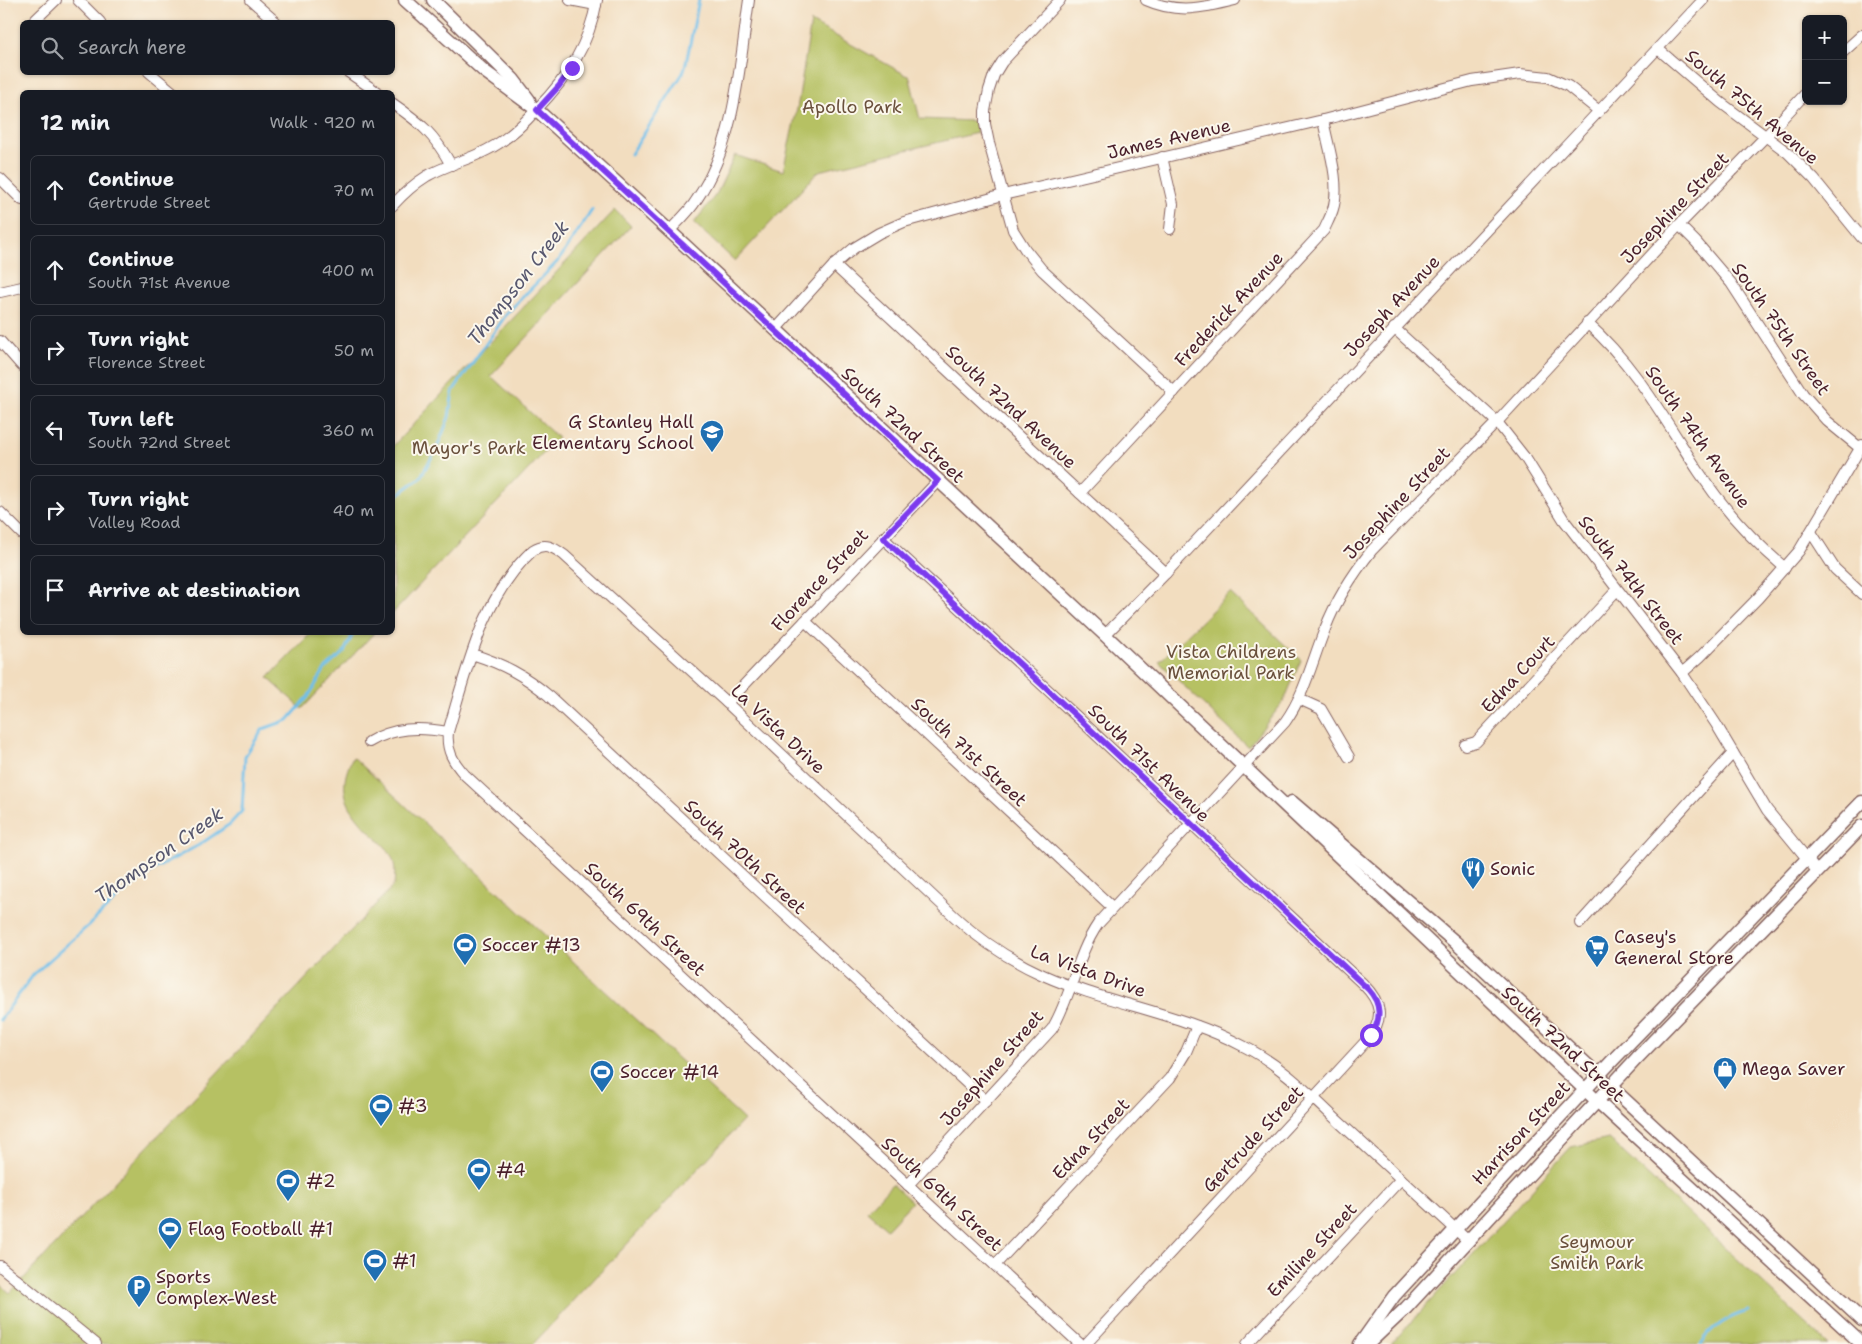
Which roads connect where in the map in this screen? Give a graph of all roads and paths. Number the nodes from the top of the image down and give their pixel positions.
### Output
1 (56, 0) edge
2 (78, 0) edge
3 (251, 0) edge
4 (405, 0) edge
5 (433, 0) edge
6 (570, 0) edge
7 (749, 0) edge
8 (1060, 0) edge
9 (1146, 0) edge
10 (1235, 0) edge
11 (1703, 0) edge
12 (596, 3) edge
13 (35, 20) edge
14 (98, 20) edge
15 (274, 20) edge
16 (1862, 35) edge
17 (1847, 48) edge
18 (1658, 49) junction
19 (151, 75) edge
20 (352, 75) edge
21 (161, 89) edge
22 (374, 90) edge
23 (1802, 97) edge
24 (395, 105) edge
25 (537, 110) junction
26 (1600, 111) junction
27 (1323, 120) junction
28 (1766, 136) junction
29 (1162, 157) junction
30 (451, 165) junction
31 (0, 178) edge
32 (1002, 195) junction
33 (20, 198) edge
34 (395, 203) edge
35 (1679, 225) junction
36 (1170, 229) dead end
37 (669, 231) junction
38 (1862, 238) edge
39 (834, 265) junction
40 (20, 287) edge
41 (0, 292) edge
42 (1588, 323) junction
43 (1394, 328) junction
44 (775, 330) junction
45 (0, 341) edge
46 (20, 364) edge
47 (1174, 392) junction
48 (1497, 422) junction
49 (1861, 446) edge
50 (938, 481) junction
51 (1080, 493) junction
52 (0, 512) edge
53 (20, 532) edge
54 (1811, 532) junction
55 (883, 538) junction
56 (1785, 568) junction
57 (1166, 574) junction
58 (1617, 590) junction
59 (1862, 594) edge
60 (631, 616) joint
61 (805, 621) junction
62 (1105, 635) junction
63 (472, 654) junction
64 (1682, 673) junction
65 (1299, 699) junction
66 (727, 703) junction
67 (448, 732) junction
68 (369, 742) dead end
69 (1465, 745) dead end
70 (1733, 753) junction
71 (1349, 757) dead end
72 (1245, 766) junction
73 (1862, 802) edge
74 (1190, 824) junction
75 (1862, 826) edge
76 (1807, 858) junction
77 (1818, 872) junction
78 (1112, 908) junction
79 (1580, 923) dead end
80 (1326, 951) joint
81 (1071, 986) junction
82 (1197, 1026) junction
83 (1598, 1076) junction
84 (1610, 1087) junction
85 (1586, 1090) junction
86 (1313, 1098) junction
87 (986, 1101) junction
88 (1597, 1101) junction
89 (1402, 1179) junction
90 (908, 1185) junction
91 (1456, 1230) junction
92 (1466, 1240) junction
93 (995, 1265) junction
94 (0, 1266) edge
95 (1862, 1320) edge
96 (96, 1344) edge
97 (1080, 1344) edge
98 (1086, 1344) edge
99 (1247, 1344) edge
100 (1360, 1344) edge
101 (1368, 1344) edge
102 (1862, 1344) edge

1 - 13 street
2 - 14 street
3 - 15 street
4 - 25 main road, South 72nd Street
5 - 25 main road, South 72nd Street
6 - 12 street
7 - 37 street
8 - 32 street
9 - 10 street
11 - 18 street, Joseph Avenue
12 - 25 street
16 - 17 street
18 - 26 street, Joseph Avenue
18 - 28 street, South 75th Avenue
19 - 21 street
20 - 22 street
23 - 28 street, Josephine Street
24 - 30 street
25 - 30 street
25 - 37 main road, South 72nd Street
26 - 27 street, James Avenue
26 - 43 street, Joseph Avenue
27 - 29 street, James Avenue
27 - 47 street, Frederick Avenue
28 - 35 street, Josephine Street
28 - 38 street, South 75th Avenue
29 - 32 street, James Avenue
29 - 36 street
30 - 34 street
31 - 33 street
32 - 39 street, James Avenue
32 - 47 street
35 - 42 street, Josephine Street
35 - 49 street, South 75th Street
37 - 44 main road, South 72nd Street
39 - 44 street, James Avenue
39 - 51 street, South 72nd Avenue
40 - 41 street
42 - 48 street, Josephine Street
42 - 56 street, South 74th Avenue
43 - 48 street, South 74th Street
43 - 57 street, Joseph Avenue
44 - 50 main road, South 72nd Street
45 - 46 street
47 - 51 street, Frederick Avenue
48 - 58 street, South 74th Street
48 - 65 street, Josephine Street
49 - 54 street
50 - 55 street, Florence Street
50 - 62 main road, South 72nd Street
51 - 57 street, South 72nd Avenue
52 - 53 street
54 - 56 street
54 - 59 street
55 - 61 street, Florence Street
55 - 74 street, South 71st Avenue
56 - 64 street
57 - 62 street, Joseph Avenue
58 - 64 street, South 74th Street
58 - 69 street, Edna Court
60 - 63 street, South 69th Street
60 - 66 street, La Vista Drive
61 - 66 street, Florence Street
61 - 78 street, South 71st Street
62 - 72 main road, South 72nd Street
63 - 67 street, South 69th Street
63 - 87 street, South 70th Street
64 - 70 street, South 74th Street
65 - 71 street
65 - 72 street, Josephine Street
66 - 81 street, La Vista Drive
67 - 68 street
67 - 90 street, South 69th Street
70 - 76 street, South 74th Street
70 - 79 street
72 - 74 street, Josephine Street
72 - 83 main road, South 72nd Street
72 - 85 main road, South 72nd Street
73 - 76 main road, Harrison Street
74 - 78 street, Josephine Street
74 - 80 street, South 71st Avenue
75 - 77 main road, Harrison Street
76 - 77 street, South 74th Street
76 - 83 main road, Harrison Street
77 - 84 main road, Harrison Street
78 - 81 street, Josephine Street
80 - 86 street, Gertrude Street
81 - 82 street, La Vista Drive
81 - 87 street, Josephine Street
82 - 86 street, La Vista Drive
82 - 93 street, Edna Street
83 - 84 main road, South 72nd Street
83 - 85 main road, Harrison Street
84 - 88 main road, Harrison Street
84 - 95 main road, South 72nd Street
85 - 88 main road, South 72nd Street
85 - 91 main road, Harrison Street
86 - 89 street, La Vista Drive
86 - 98 street, Gertrude Street
87 - 90 street, Josephine Street
88 - 92 main road, Harrison Street
88 - 102 main road, South 72nd Street
89 - 91 street, La Vista Drive
89 - 99 street, Emiline Street
90 - 93 street, South 69th Street
91 - 92 street, La Vista Drive
91 - 100 main road, Harrison Street
92 - 101 main road, Harrison Street
93 - 97 street, South 69th Street
94 - 96 street

